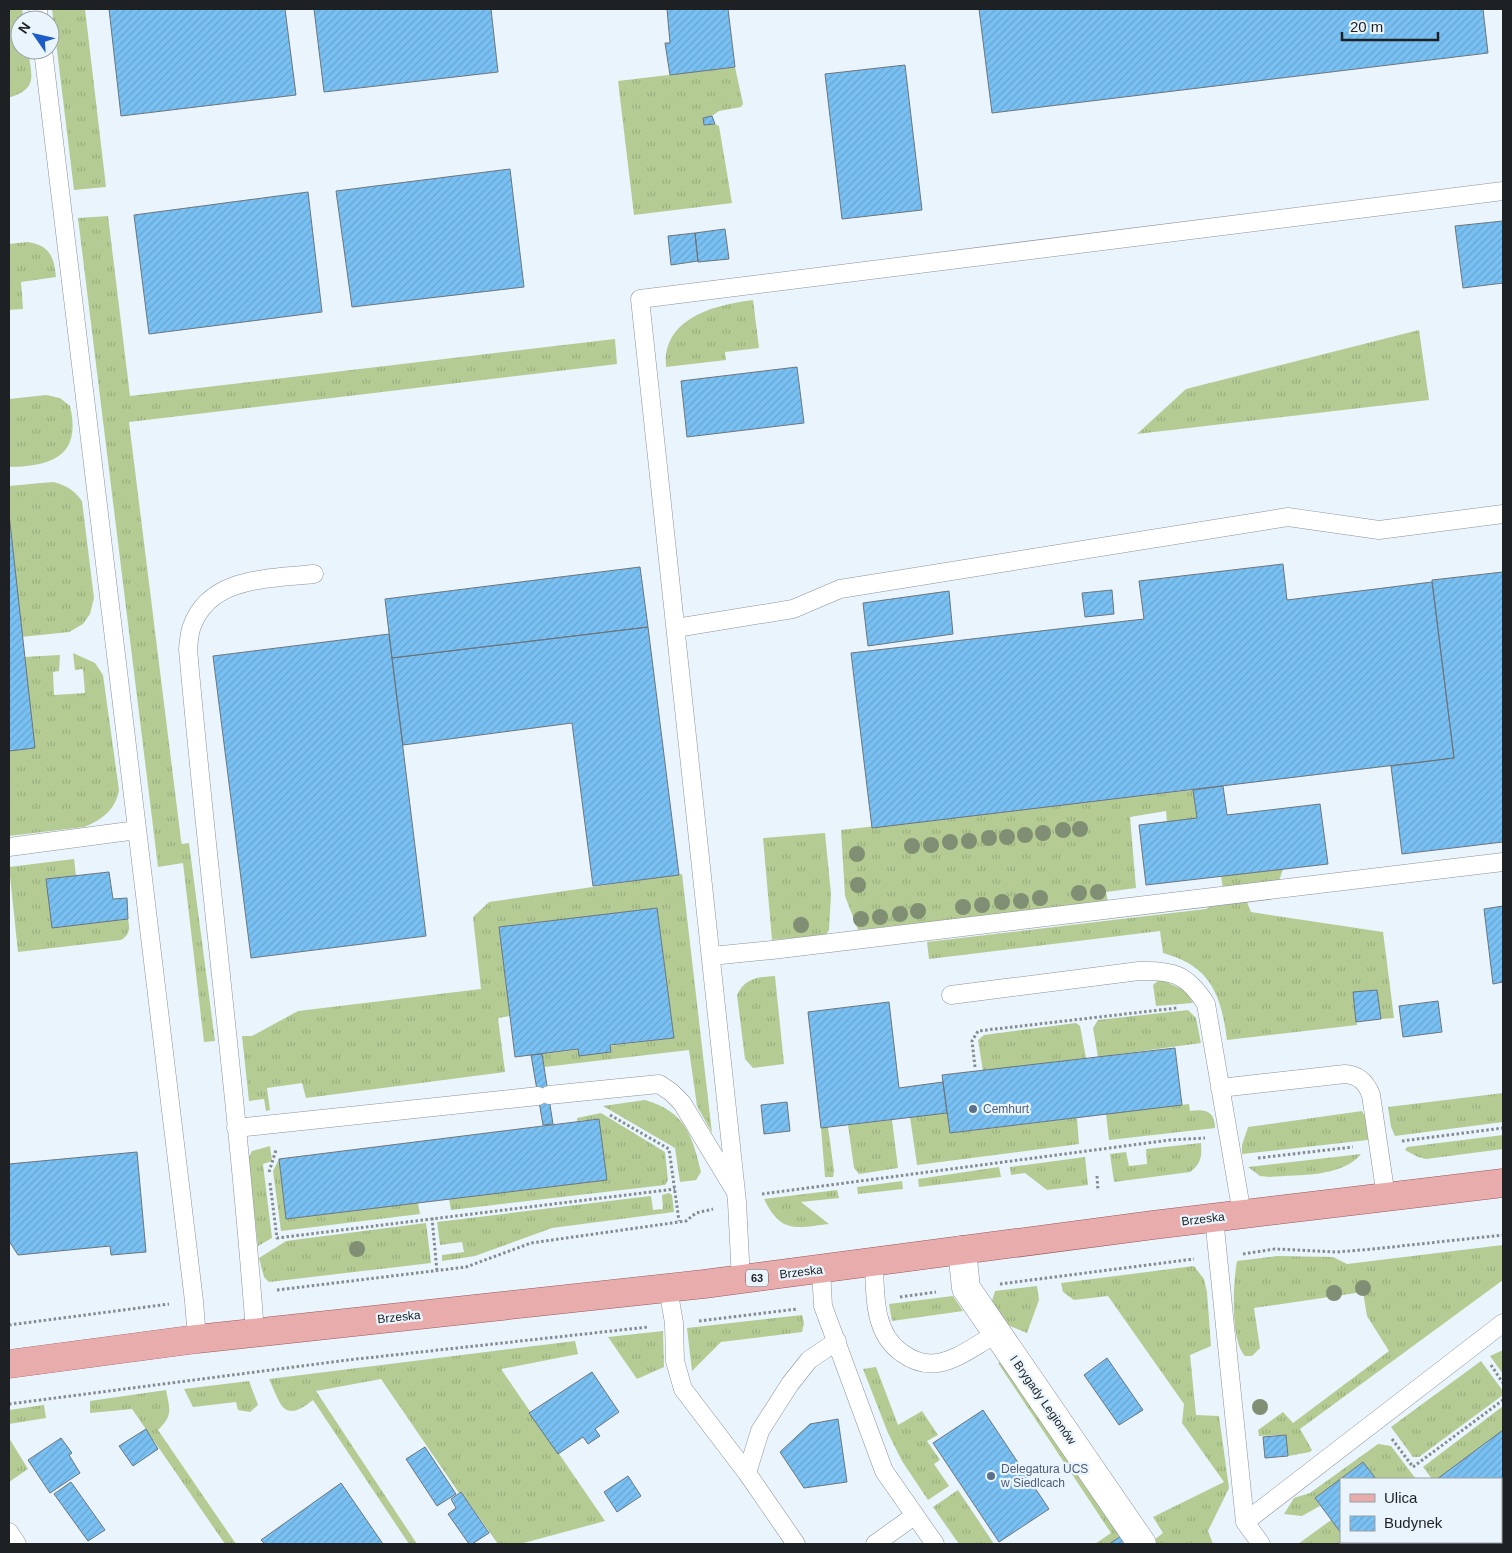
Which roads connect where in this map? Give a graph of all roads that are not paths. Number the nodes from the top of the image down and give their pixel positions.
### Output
1 (44, 60) edge
2 (1503, 191) edge
3 (1503, 514) edge
4 (314, 574) dead end
5 (676, 628) junction
6 (137, 830) junction
7 (9, 847) edge
8 (1503, 862) edge
9 (711, 956) junction
10 (951, 995) dead end
11 (1220, 1088) junction
12 (236, 1128) junction
13 (1503, 1183) edge
14 (736, 1196) junction
15 (1386, 1197) junction
16 (1242, 1214) junction
17 (1214, 1218) junction
18 (962, 1250) junction
19 (874, 1262) junction
20 (820, 1269) junction
21 (741, 1280) junction
22 (668, 1288) junction
23 (1503, 1323) edge
24 (254, 1332) junction
25 (997, 1334) junction
26 (196, 1339) junction
27 (837, 1341) junction
28 (9, 1364) edge
29 (748, 1473) junction
30 (914, 1516) junction
31 (1245, 1522) junction
32 (9, 1532) edge
33 (17, 1544) edge
34 (796, 1544) edge
35 (875, 1544) edge
36 (935, 1544) edge
37 (1142, 1544) edge
38 (1261, 1544) edge

1 - 6 lane
2 - 5 lane
3 - 5 lane
4 - 12 lane
5 - 9 lane
6 - 7 lane
6 - 26 lane
8 - 9 lane
9 - 14 lane
10 - 11 lane
11 - 15 lane
11 - 16 lane
12 - 14 lane
12 - 24 lane
13 - 15 main road, Brzeska / 63
14 - 21 lane
15 - 16 main road, Brzeska / 63
16 - 17 main road, Brzeska / 63
17 - 18 main road, Brzeska / 63
17 - 31 lane
18 - 19 main road, Brzeska / 63
18 - 25 street, I Brygady Legionów
19 - 20 main road, Brzeska / 63
19 - 25 lane
20 - 21 main road, Brzeska / 63
20 - 27 lane
21 - 22 main road, Brzeska / 63
22 - 24 main road, Brzeska / 63
22 - 29 lane
23 - 31 lane
24 - 26 main road, Brzeska / 63
25 - 37 street, I Brygady Legionów
26 - 28 main road, Brzeska / 63
27 - 29 lane
27 - 30 lane
29 - 34 lane
30 - 35 lane
30 - 36 lane
31 - 38 lane
32 - 33 lane

